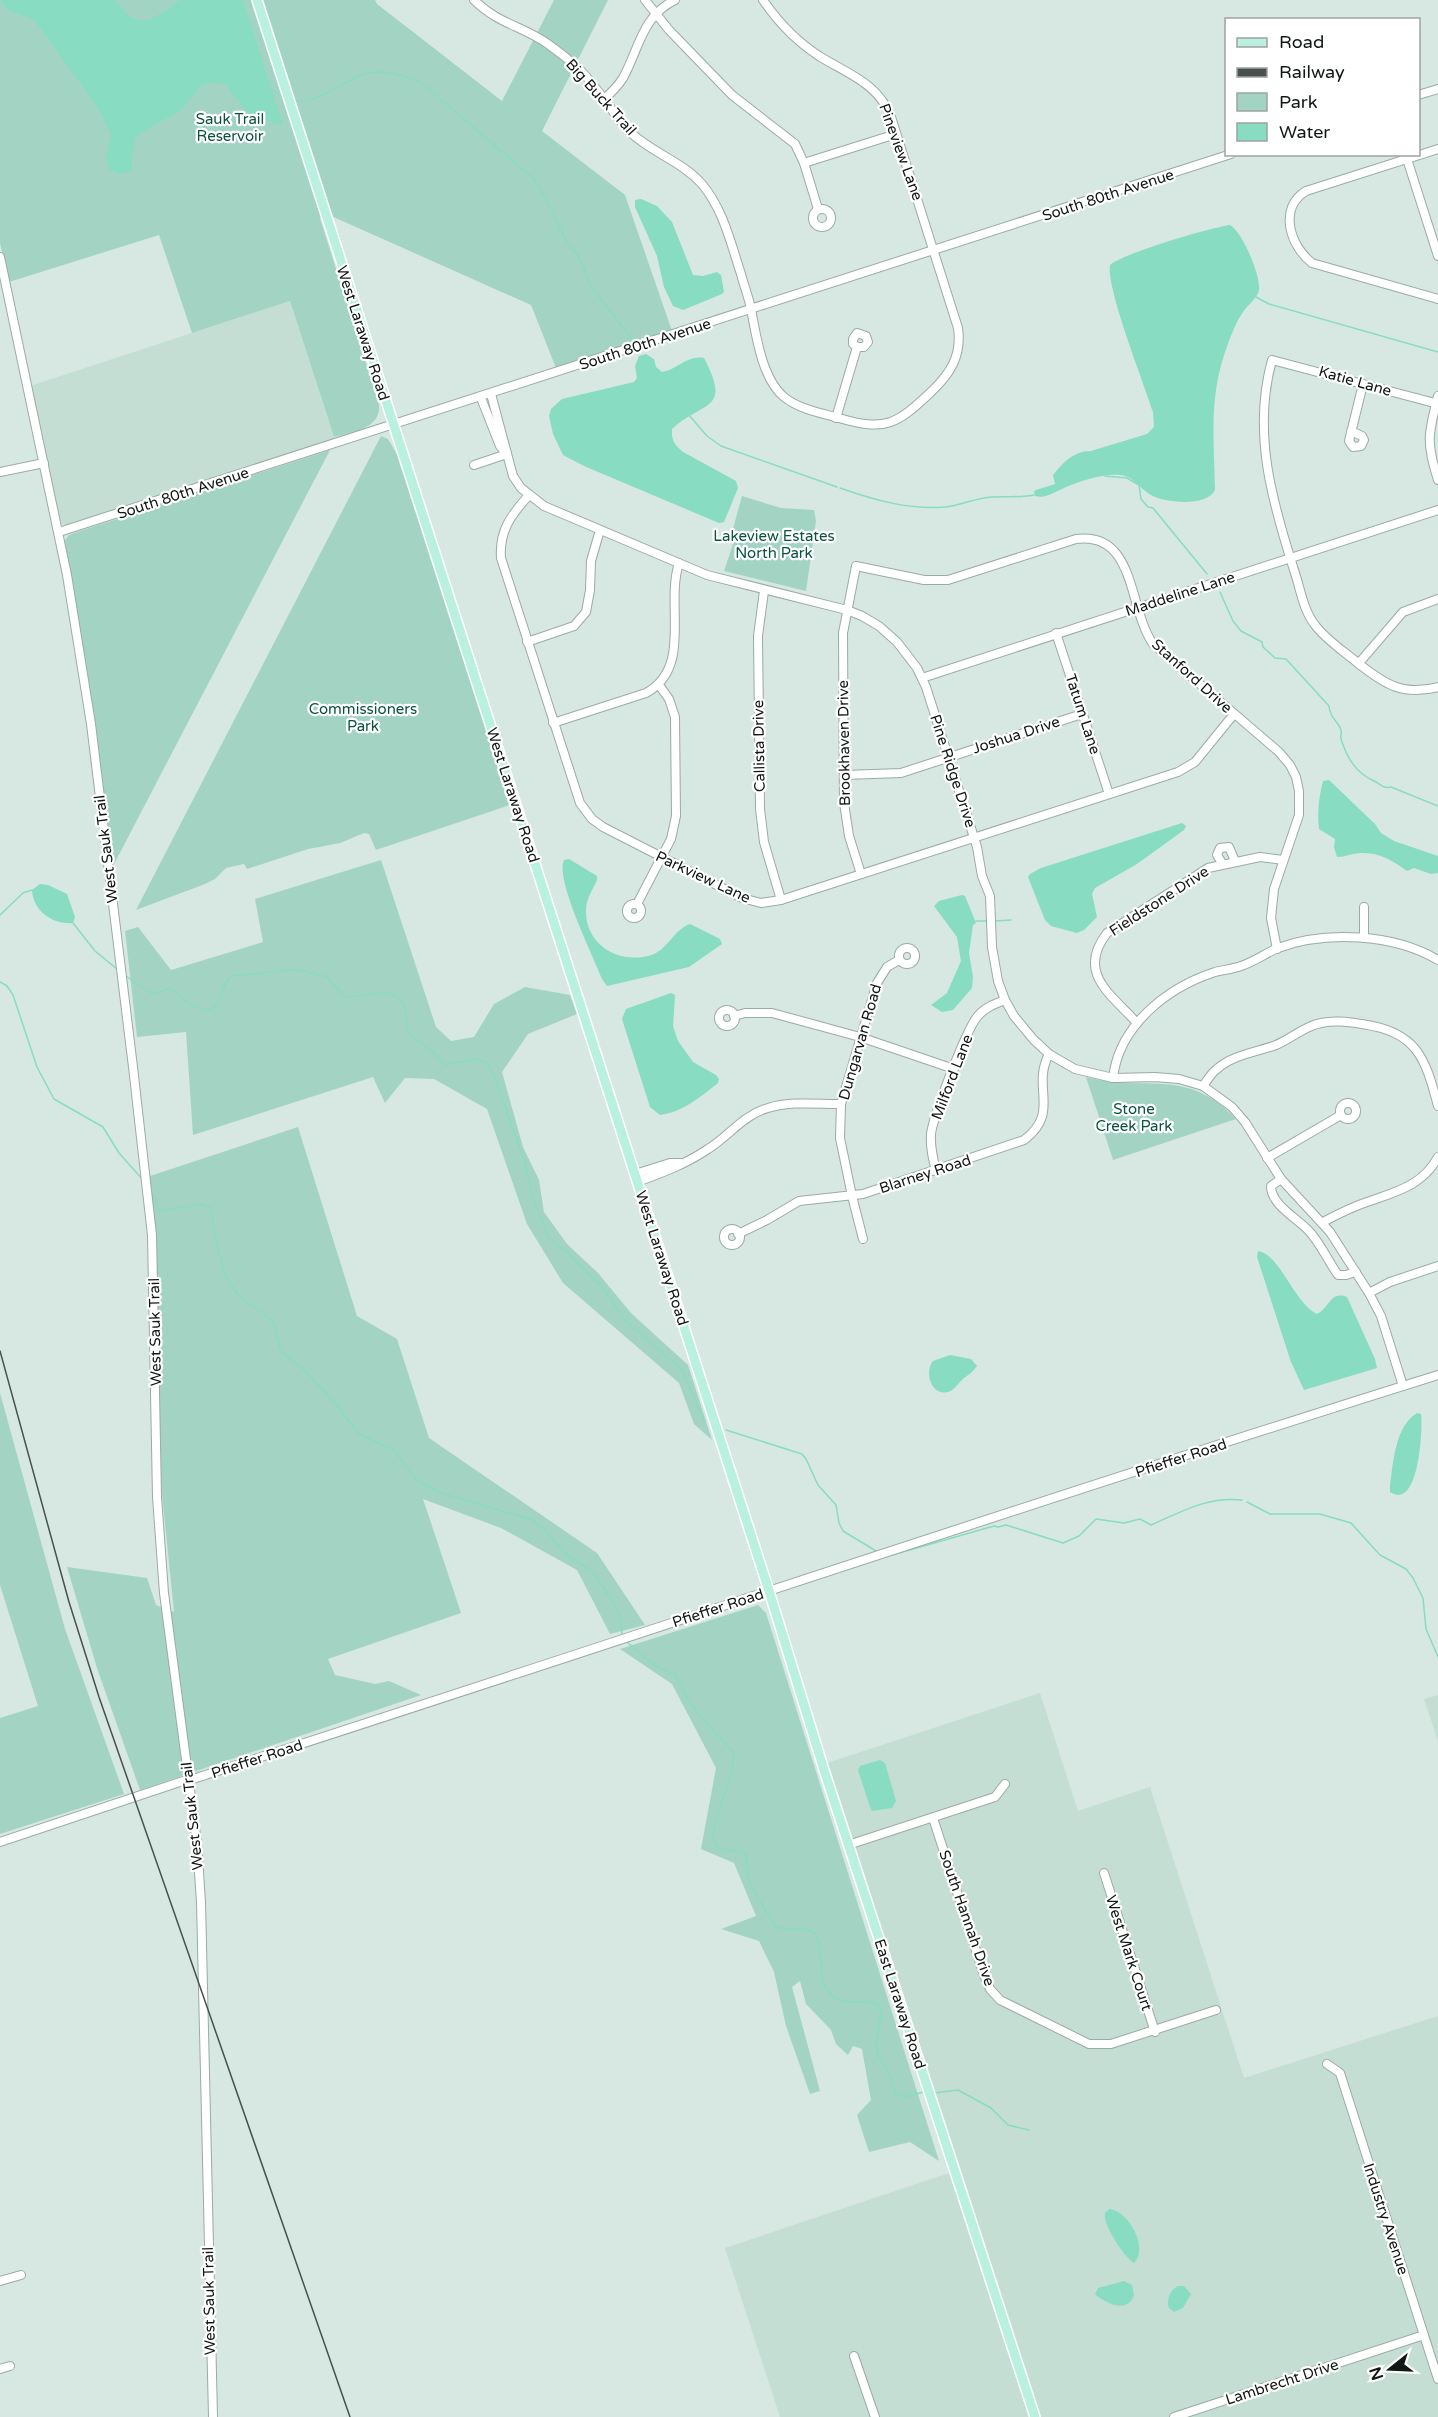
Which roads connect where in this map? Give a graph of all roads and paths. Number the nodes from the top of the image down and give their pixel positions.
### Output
1 (257, 0) edge
2 (474, 0) edge
3 (645, 0) edge
4 (675, 0) edge
5 (763, 0) edge
6 (656, 14) junction
7 (1438, 89) edge
8 (1420, 95) edge
9 (604, 99) junction
10 (896, 134) junction
11 (1438, 149) edge
12 (1420, 153) edge
13 (1226, 156) edge
14 (1406, 156) edge
15 (804, 163) junction
16 (818, 209) dead end
17 (1435, 238) edge
18 (934, 251) junction
19 (1438, 256) edge
20 (0, 257) edge
21 (1438, 299) edge
22 (752, 310) junction
23 (857, 347) dead end
24 (1364, 384) junction
25 (492, 394) junction
26 (481, 398) junction
27 (1437, 402) edge
28 (836, 418) junction
29 (393, 425) junction
30 (1351, 431) dead end
31 (507, 454) junction
32 (44, 463) junction
33 (474, 465) dead end
34 (0, 472) edge
35 (1438, 480) edge
36 (528, 495) junction
37 (1438, 510) edge
38 (600, 530) junction
39 (59, 532) junction
40 (1290, 558) junction
41 (680, 563) junction
42 (764, 591) junction
43 (1438, 599) edge
44 (1137, 608) junction
45 (847, 610) junction
46 (1056, 633) junction
47 (527, 642) junction
48 (1359, 663) junction
49 (922, 678) junction
50 (659, 685) junction
51 (1438, 687) edge
52 (1082, 714) junction
53 (1234, 714) junction
54 (553, 723) junction
55 (949, 758) junction
56 (844, 775) junction
57 (1109, 794) junction
58 (975, 838) junction
59 (661, 858) junction
60 (1283, 860) junction
61 (1235, 861) junction
62 (1222, 863) junction
63 (861, 874) junction
64 (781, 900) junction
65 (637, 904) dead end
66 (1364, 907) dead end
67 (1364, 938) junction
68 (1277, 949) junction
69 (899, 960) dead end
70 (1438, 960) edge
71 (1005, 1000) junction
72 (734, 1016) dead end
73 (1137, 1023) junction
74 (860, 1037) junction
75 (1049, 1054) junction
76 (1438, 1066) edge
77 (1428, 1068) junction
78 (954, 1069) junction
79 (1113, 1078) junction
80 (1203, 1086) junction
81 (841, 1104) junction
82 (1438, 1106) edge
83 (1341, 1115) dead end
84 (1438, 1157) edge
85 (1267, 1158) junction
86 (936, 1170) junction
87 (636, 1178) junction
88 (1281, 1179) junction
89 (852, 1196) junction
90 (1323, 1222) junction
91 (738, 1234) dead end
92 (864, 1239) dead end
93 (1438, 1266) edge
94 (1356, 1272) junction
95 (1369, 1293) junction
96 (1438, 1375) edge
97 (1403, 1386) junction
98 (769, 1591) junction
99 (189, 1779) junction
100 (1005, 1784) dead end
101 (933, 1818) junction
102 (0, 1842) edge
103 (848, 1845) junction
104 (1104, 1873) dead end
105 (1216, 2010) dead end
106 (1155, 2032) junction
107 (1327, 2064) dead end
108 (21, 2275) dead end
109 (0, 2281) edge
110 (1424, 2336) junction
111 (854, 2356) dead end
112 (10, 2366) dead end
113 (0, 2369) edge
114 (1438, 2379) edge
115 (213, 2417) edge
116 (875, 2417) edge
117 (1035, 2417) edge
118 (1174, 2417) edge

1 - 29 main road, West Laraway Road
2 - 9 street, Big Buck Trail
3 - 6 street
4 - 6 street
5 - 10 street, Pineview Lane
6 - 9 street
6 - 15 street
7 - 8 street
9 - 22 street, Big Buck Trail
10 - 15 street
10 - 18 street, Pineview Lane
11 - 12 street
13 - 18 street, South 80th Avenue
14 - 17 street
14 - 21 street
15 - 16 street
17 - 19 street
18 - 22 street, South 80th Avenue
18 - 28 street, Pineview Lane
20 - 32 street, West Sauk Trail
22 - 25 street, South 80th Avenue
22 - 28 street, Big Buck Trail
23 - 28 street
24 - 27 street, Katie Lane
24 - 30 street
24 - 40 street, Katie Lane
25 - 26 street, South 80th Avenue
25 - 31 street, Pine Ridge Drive
26 - 29 street, South 80th Avenue
26 - 31 street, Pine Ridge Drive
27 - 35 street
29 - 39 street, South 80th Avenue
29 - 87 main road, West Laraway Road
31 - 33 street
31 - 36 street, Pine Ridge Drive
32 - 34 street
32 - 39 street, West Sauk Trail
36 - 38 street, Pine Ridge Drive
36 - 47 street, Parkview Lane
37 - 40 street, Maddeline Lane
38 - 41 street, Pine Ridge Drive
38 - 47 street
39 - 99 street, West Sauk Trail
40 - 44 street, Maddeline Lane
40 - 48 street
41 - 42 street, Pine Ridge Drive
41 - 50 street
42 - 45 street, Pine Ridge Drive
42 - 64 street, Callista Drive
43 - 48 street
44 - 45 street, Stanford Drive
44 - 46 street, Maddeline Lane
44 - 53 street, Stanford Drive
45 - 49 street, Pine Ridge Drive
45 - 56 street, Brookhaven Drive
46 - 49 street, Maddeline Lane
46 - 52 street, Tatum Lane
47 - 54 street, Parkview Lane
48 - 51 street
49 - 55 street, Pine Ridge Drive
50 - 54 street
50 - 59 street
52 - 55 street, Joshua Drive
52 - 57 street, Tatum Lane
53 - 57 street, Parkview Lane
53 - 60 street, Stanford Drive
54 - 59 street, Parkview Lane
55 - 56 street, Joshua Drive
55 - 58 street, Pine Ridge Drive
56 - 63 street, Brookhaven Drive
57 - 58 street, Parkview Lane
58 - 63 street, Parkview Lane
58 - 71 street, Pine Ridge Drive
59 - 64 street, Parkview Lane
59 - 65 street
60 - 61 street, Fieldstone Drive
60 - 68 street, Stanford Drive
61 - 62 street, Fieldstone Drive
61 - 62 street
62 - 73 street, Fieldstone Drive
63 - 64 street, Parkview Lane
66 - 67 street
67 - 68 street
67 - 70 street
68 - 73 street
69 - 74 street, Dungarvan Road
71 - 75 street, Pine Ridge Drive
71 - 78 street, Milford Lane
72 - 74 street
73 - 79 street
74 - 78 street
74 - 81 street, Dungarvan Road
75 - 79 street, Pine Ridge Drive
75 - 86 street, Blarney Road
76 - 77 street
77 - 80 street
77 - 82 street
78 - 86 street, Milford Lane
79 - 80 street, Pine Ridge Drive
80 - 85 street, Pine Ridge Drive
81 - 87 street
81 - 89 street, Dungarvan Road
83 - 85 street
84 - 90 street
85 - 88 street, Pine Ridge Drive
86 - 89 street, Blarney Road
87 - 98 main road, West Laraway Road
88 - 90 street, Pine Ridge Drive
88 - 94 street
89 - 91 street, Blarney Road
89 - 92 street, Dungarvan Road
90 - 94 street, Pine Ridge Drive
93 - 95 street
94 - 95 street, Pine Ridge Drive
95 - 97 street, Pine Ridge Drive
96 - 97 street, Pfieffer Road
97 - 98 street, Pfieffer Road
98 - 99 street, Pfieffer Road
98 - 103 main road, East Laraway Road
99 - 102 street, Pfieffer Road
99 - 115 street, West Sauk Trail
100 - 101 street
101 - 103 street
101 - 106 street, South Hannah Drive
103 - 117 main road, East Laraway Road
104 - 106 street, West Mark Court
105 - 106 street, South Hannah Drive
107 - 110 street, Industry Avenue
108 - 109 street
110 - 114 street, Industry Avenue
110 - 118 street, Lambrecht Drive
111 - 116 street
112 - 113 street

